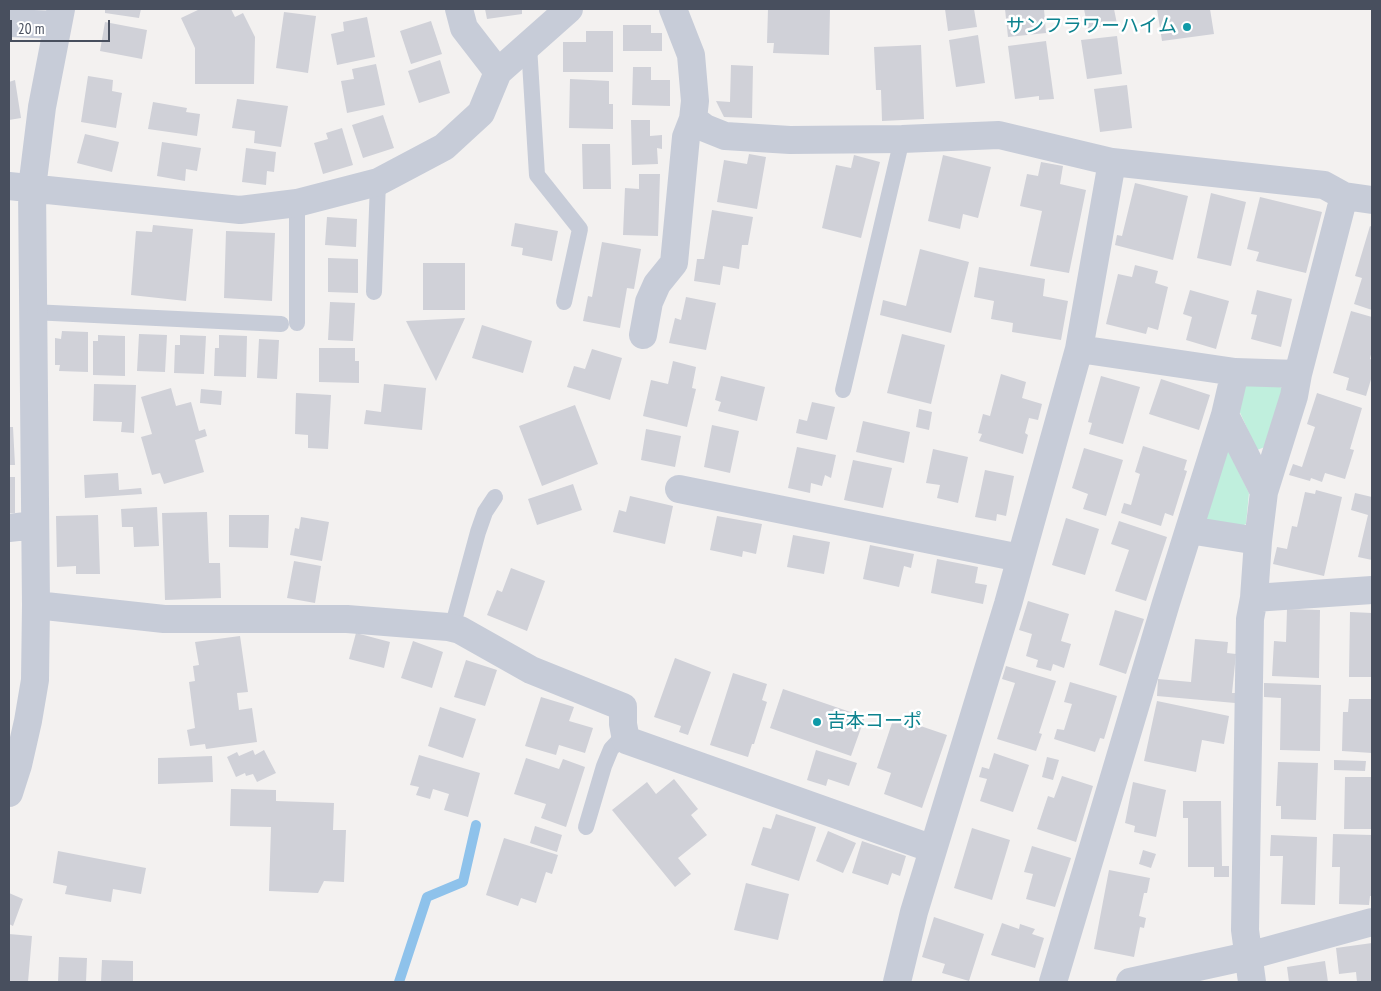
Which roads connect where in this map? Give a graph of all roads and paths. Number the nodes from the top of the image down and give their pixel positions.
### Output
1 (459, 9) edge
2 (569, 9) edge
3 (673, 9) edge
4 (60, 17) edge
5 (9, 23) edge
6 (529, 46) junction
7 (498, 72) junction
8 (693, 119) junction
9 (902, 139) junction
10 (1112, 162) junction
11 (378, 182) junction
12 (20, 187) edge
13 (1344, 196) junction
14 (1372, 200) edge
15 (297, 203) junction
16 (374, 292) dead end
17 (564, 302) dead end
18 (32, 312) junction
19 (643, 335) dead end
20 (1079, 349) junction
21 (1235, 372) junction
22 (1298, 374) junction
23 (843, 390) dead end
24 (1224, 415) junction
25 (679, 489) dead end
26 (1264, 492) junction
27 (495, 497) dead end
28 (22, 526) edge
29 (1189, 530) junction
30 (1258, 541) junction
31 (1020, 558) junction
32 (1372, 590) edge
33 (1254, 598) junction
34 (36, 605) junction
35 (452, 628) junction
36 (625, 734) junction
37 (9, 793) edge
38 (586, 828) dead end
39 (933, 849) junction
40 (1372, 922) edge
41 (1250, 969) edge
42 (897, 982) edge
43 (1053, 982) edge
44 (1130, 982) edge

1 - 7 street
2 - 6 street
3 - 8 street
4 - 5 street
4 - 12 street
6 - 7 street
6 - 17 lane
7 - 11 street
8 - 9 street
8 - 19 street
9 - 10 street
9 - 23 lane
10 - 13 street
10 - 20 street
11 - 15 street
11 - 16 lane
12 - 15 street
12 - 18 street
13 - 14 street
13 - 22 street
15 - 18 lane
18 - 28 street
20 - 21 street
20 - 31 street
21 - 22 street
21 - 24 street
22 - 26 street
24 - 26 street
24 - 29 street
25 - 31 street
26 - 30 street
27 - 35 lane
28 - 34 street
29 - 30 street
29 - 43 street
30 - 33 street
31 - 39 street
32 - 33 street
33 - 41 street
34 - 35 street
34 - 37 street
35 - 36 street
36 - 38 lane
36 - 39 street
39 - 42 street
40 - 41 street
41 - 44 street

